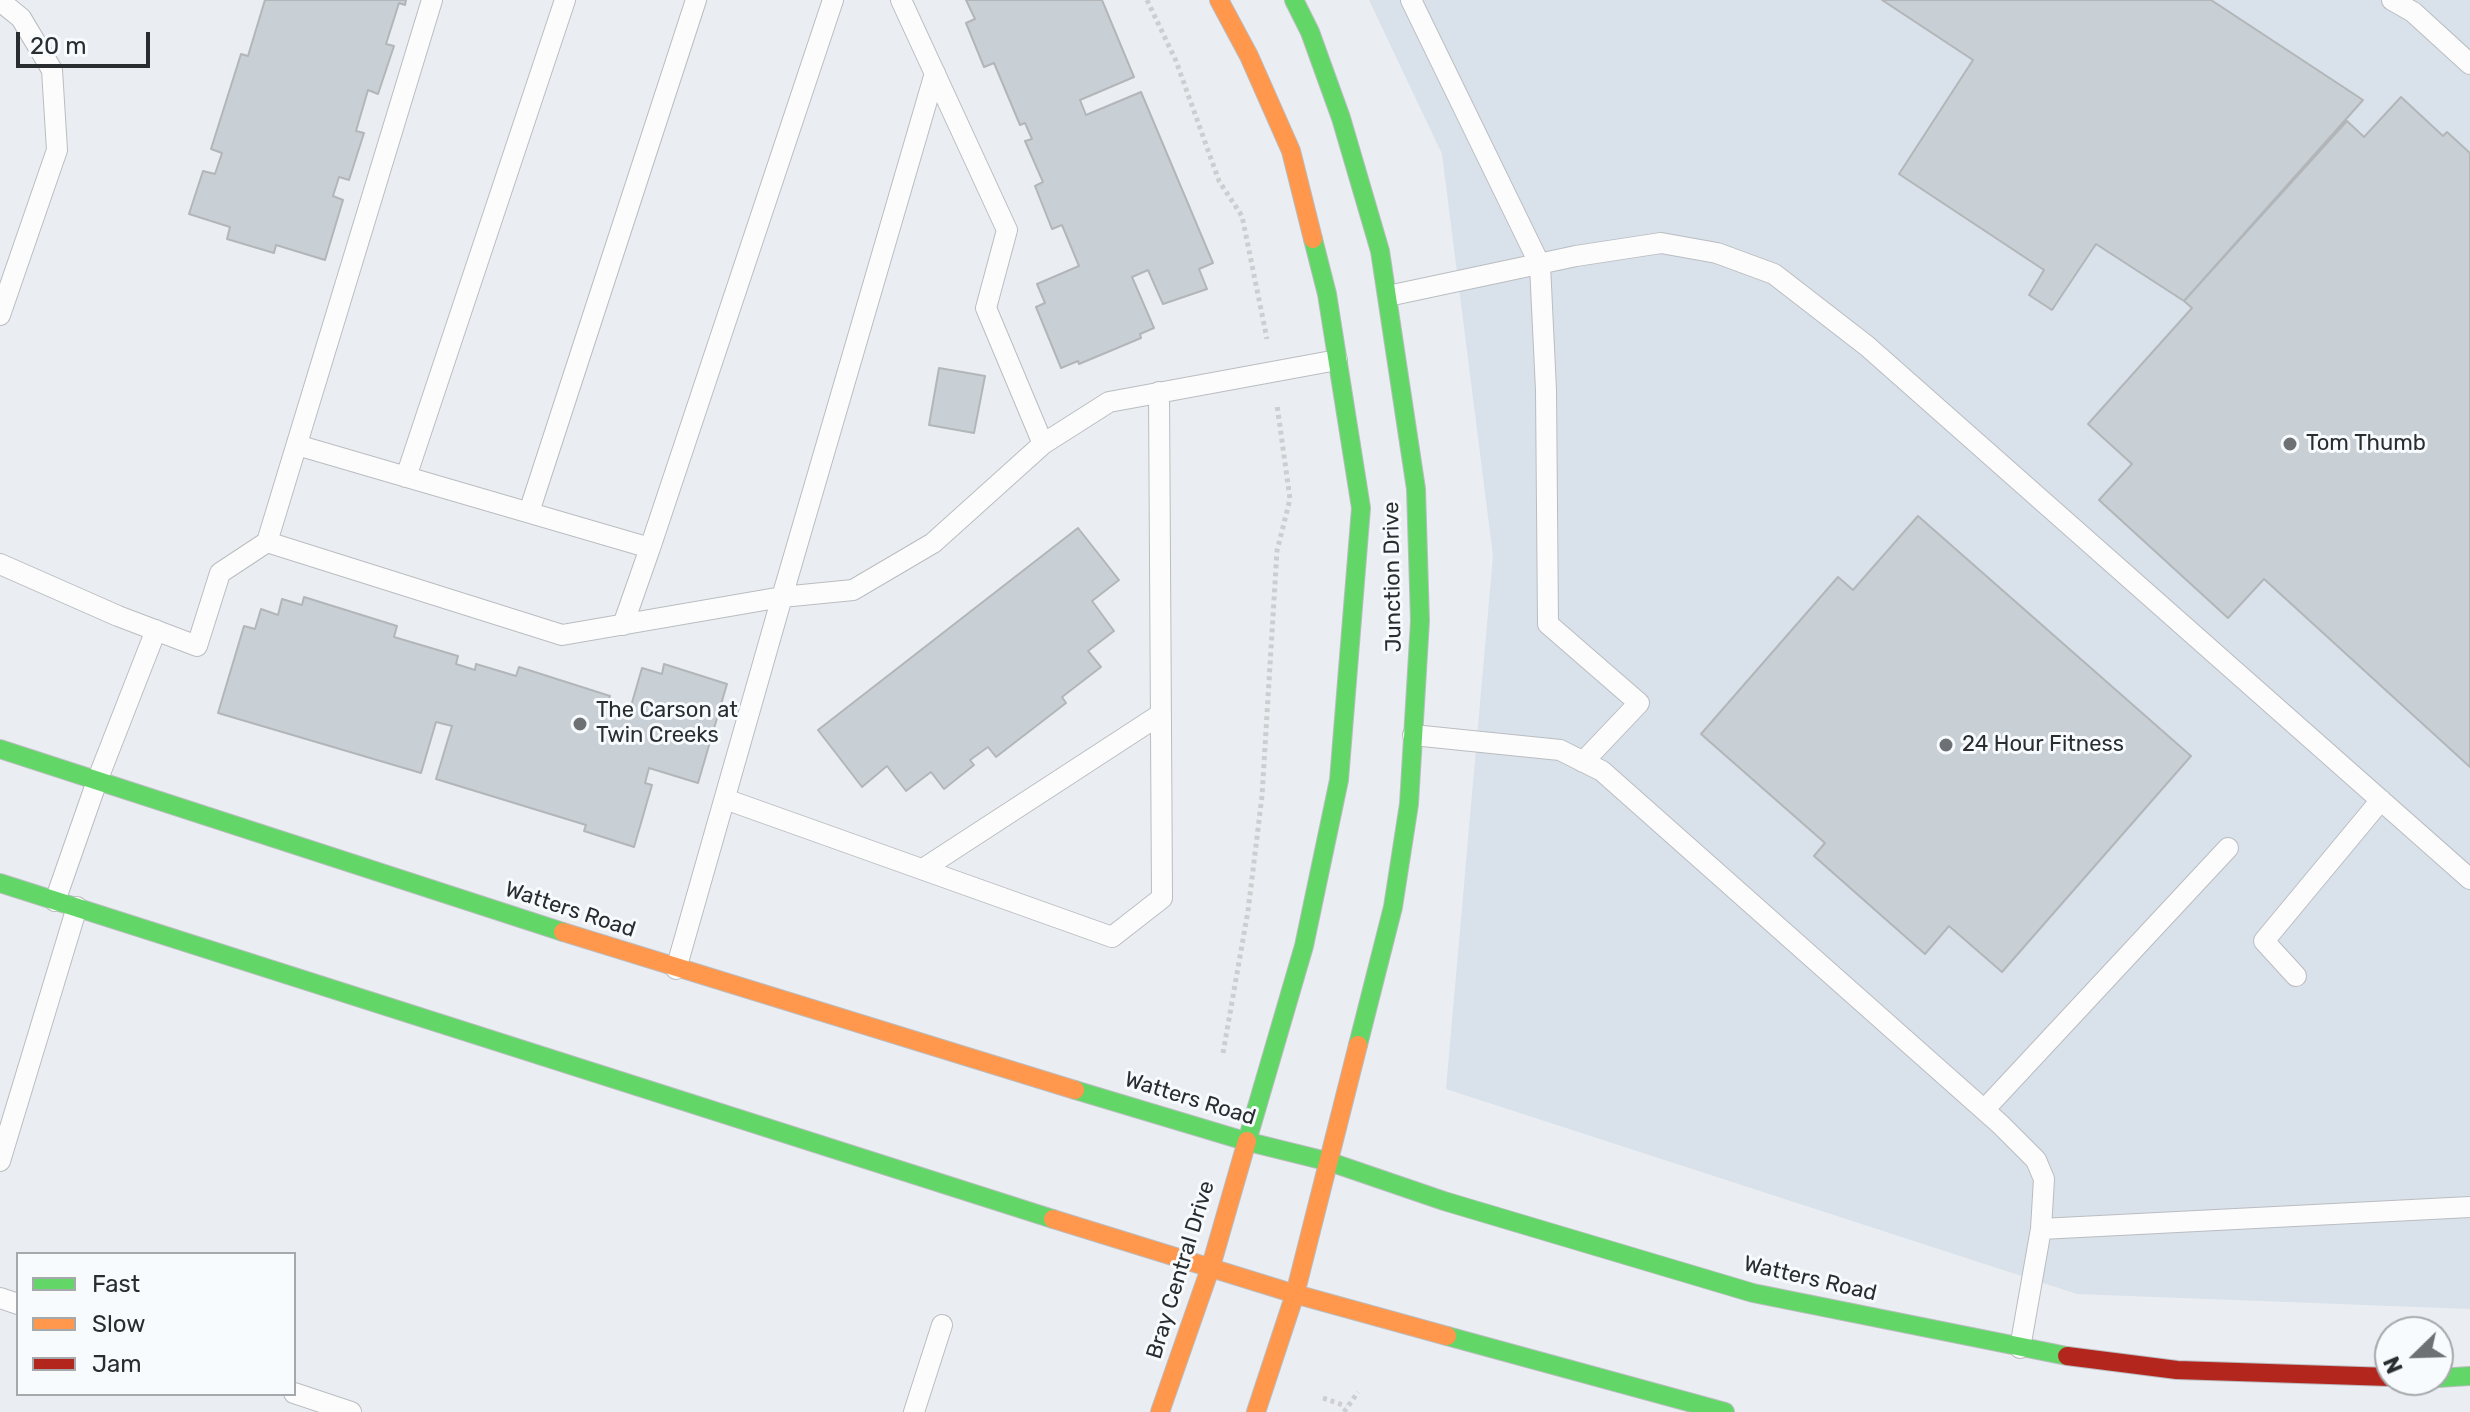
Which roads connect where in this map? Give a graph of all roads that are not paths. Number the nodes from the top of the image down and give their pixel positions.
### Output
1 (432, 0) edge
2 (565, 0) edge
3 (696, 0) edge
4 (833, 0) edge
5 (901, 0) edge
6 (1219, 0) edge
7 (1294, 0) edge
8 (1411, 0) edge
9 (2392, 0) edge
10 (0, 1) edge
11 (2470, 64) edge
12 (935, 73) junction
13 (1540, 265) junction
14 (1388, 296) junction
15 (0, 315) edge
16 (1337, 360) junction
17 (1159, 392) junction
18 (1043, 444) junction
19 (297, 445) junction
20 (406, 477) junction
21 (529, 512) junction
22 (267, 542) junction
23 (1377, 547) dead end
24 (650, 548) junction
25 (0, 564) edge
26 (782, 597) junction
27 (1404, 597) dead end
28 (1420, 621) junction
29 (623, 625) junction
30 (156, 630) junction
31 (1161, 714) junction
32 (1413, 735) junction
33 (0, 749) edge
34 (1583, 762) junction
35 (97, 781) junction
36 (725, 799) junction
37 (2381, 800) junction
38 (2228, 848) dead end
39 (923, 869) junction
40 (2470, 879) edge
41 (0, 883) edge
42 (55, 901) junction
43 (77, 907) junction
44 (676, 969) junction
45 (2296, 976) dead end
46 (1984, 1110) junction
47 (1245, 1141) junction
48 (0, 1161) edge
49 (1330, 1162) junction
50 (2470, 1207) edge
51 (2041, 1229) junction
52 (1211, 1266) junction
53 (1295, 1294) junction
54 (942, 1325) dead end
55 (2020, 1348) junction
56 (2374, 1376) edge
57 (296, 1394) edge
58 (351, 1412) edge
59 (914, 1412) edge
60 (1160, 1412) edge
61 (1256, 1412) edge
62 (1725, 1412) edge

1 - 19 lane
2 - 20 lane
3 - 21 lane
4 - 24 lane
5 - 12 lane
6 - 16 main road, Junction Drive
7 - 14 main road, Junction Drive
8 - 13 lane
9 - 11 lane
10 - 15 lane
12 - 18 lane
12 - 26 lane
13 - 14 lane
13 - 34 lane
13 - 37 lane
14 - 28 main road, Junction Drive
16 - 17 lane
16 - 23 main road
16 - 47 main road, Junction Drive
17 - 18 lane
17 - 31 lane
18 - 26 lane
19 - 20 lane
19 - 22 lane
20 - 21 lane
21 - 24 lane
22 - 29 lane
22 - 30 lane
24 - 29 lane
25 - 30 lane
26 - 29 lane
26 - 36 lane
27 - 28 main road
28 - 32 main road, Junction Drive
30 - 35 lane
31 - 39 lane
31 - 39 lane
32 - 34 lane
32 - 49 main road, Junction Drive
33 - 35 main road, Watters Road
34 - 46 lane
35 - 42 lane
35 - 44 main road, Watters Road
36 - 39 lane
36 - 44 lane
37 - 40 lane
37 - 45 lane
38 - 46 lane
41 - 42 main road
42 - 43 main road
43 - 48 lane
43 - 52 main road
44 - 47 main road, Watters Road
46 - 51 lane
47 - 49 main road, Watters Road
47 - 52 main road, Bray Central Drive
49 - 53 main road
49 - 55 main road, Watters Road
50 - 51 lane
51 - 55 lane
52 - 53 main road
52 - 60 main road, Bray Central Drive
53 - 61 main road
53 - 62 main road
54 - 59 lane
55 - 56 main road, Watters Road
57 - 58 lane

